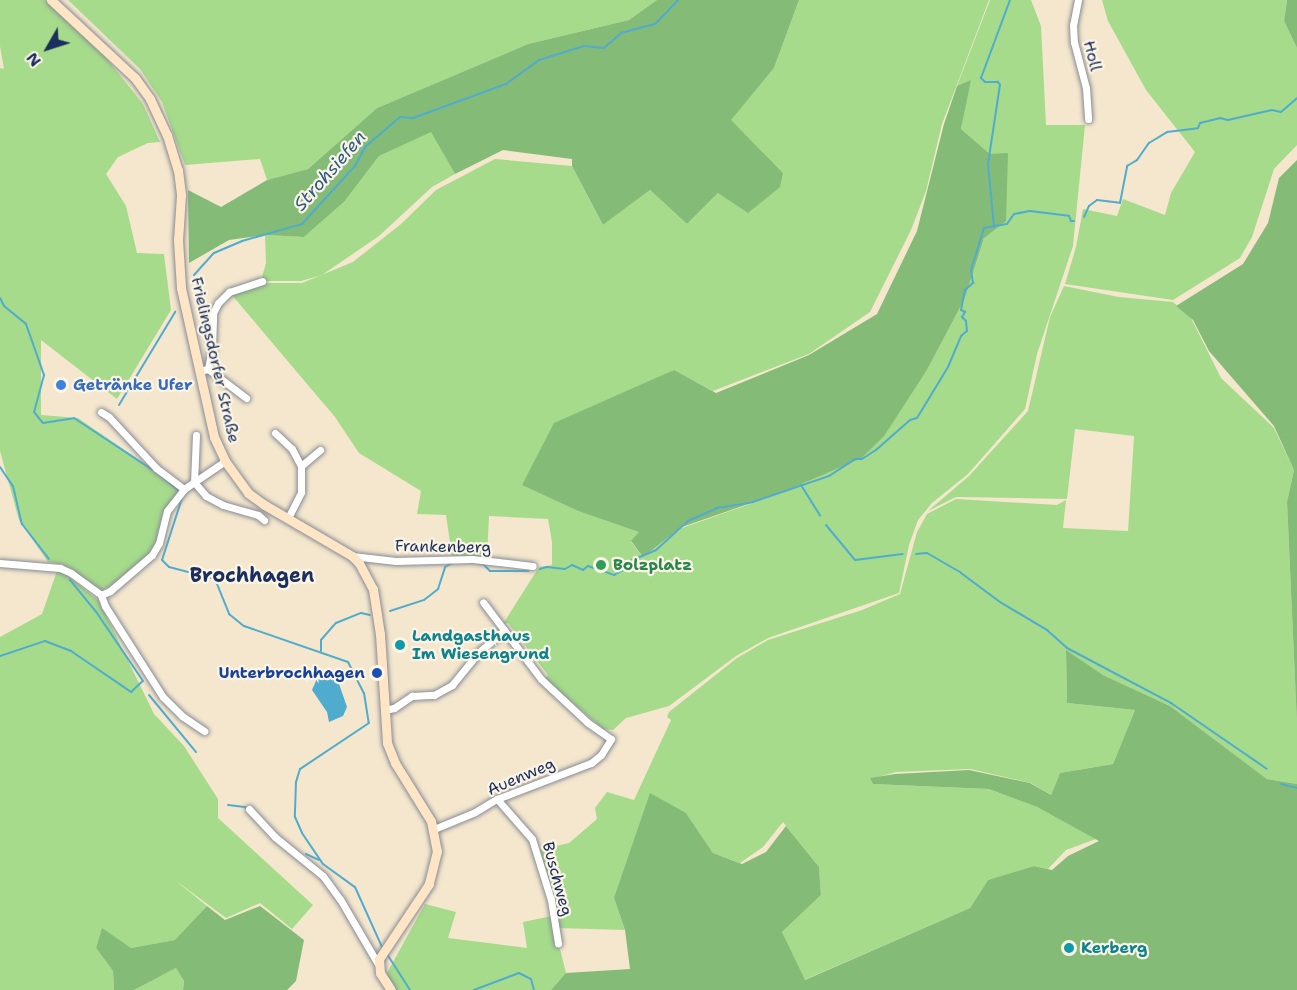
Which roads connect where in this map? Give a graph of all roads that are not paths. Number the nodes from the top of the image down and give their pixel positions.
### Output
1 (51, 0) edge
2 (1078, 0) edge
3 (1088, 119) dead end
4 (262, 281) dead end
5 (204, 370) junction
6 (246, 398) dead end
7 (101, 412) dead end
8 (275, 433) dead end
9 (196, 435) dead end
10 (320, 450) dead end
11 (225, 461) junction
12 (301, 466) junction
13 (194, 482) junction
14 (184, 489) junction
15 (288, 518) junction
16 (264, 520) dead end
17 (352, 556) junction
18 (0, 563) edge
19 (533, 566) dead end
20 (101, 595) junction
21 (483, 602) dead end
22 (504, 630) junction
23 (385, 710) junction
24 (204, 731) dead end
25 (497, 799) junction
26 (249, 809) dead end
27 (434, 829) junction
28 (558, 943) dead end
29 (379, 961) junction
30 (391, 990) edge

1 - 5 main road, Frielingsdorfer Straße
2 - 3 street, Holl
4 - 5 street
5 - 6 street
5 - 11 main road, Frielingsdorfer Straße
7 - 14 street
8 - 12 street
9 - 13 street
10 - 12 street
11 - 13 street
11 - 15 main road, Frielingsdorfer Straße
12 - 15 street
13 - 14 street
13 - 16 street
14 - 20 street
15 - 17 main road, Frielingsdorfer Straße
17 - 19 street, Frankenberg
17 - 23 main road, Frielingsdorfer Straße
18 - 20 street
20 - 24 street
21 - 22 street
22 - 23 street
22 - 25 street, Auenweg
23 - 27 main road, Frielingsdorfer Straße
25 - 27 street, Auenweg
25 - 28 street, Buschweg
26 - 29 street
27 - 29 main road, Frielingsdorfer Straße
29 - 30 main road

